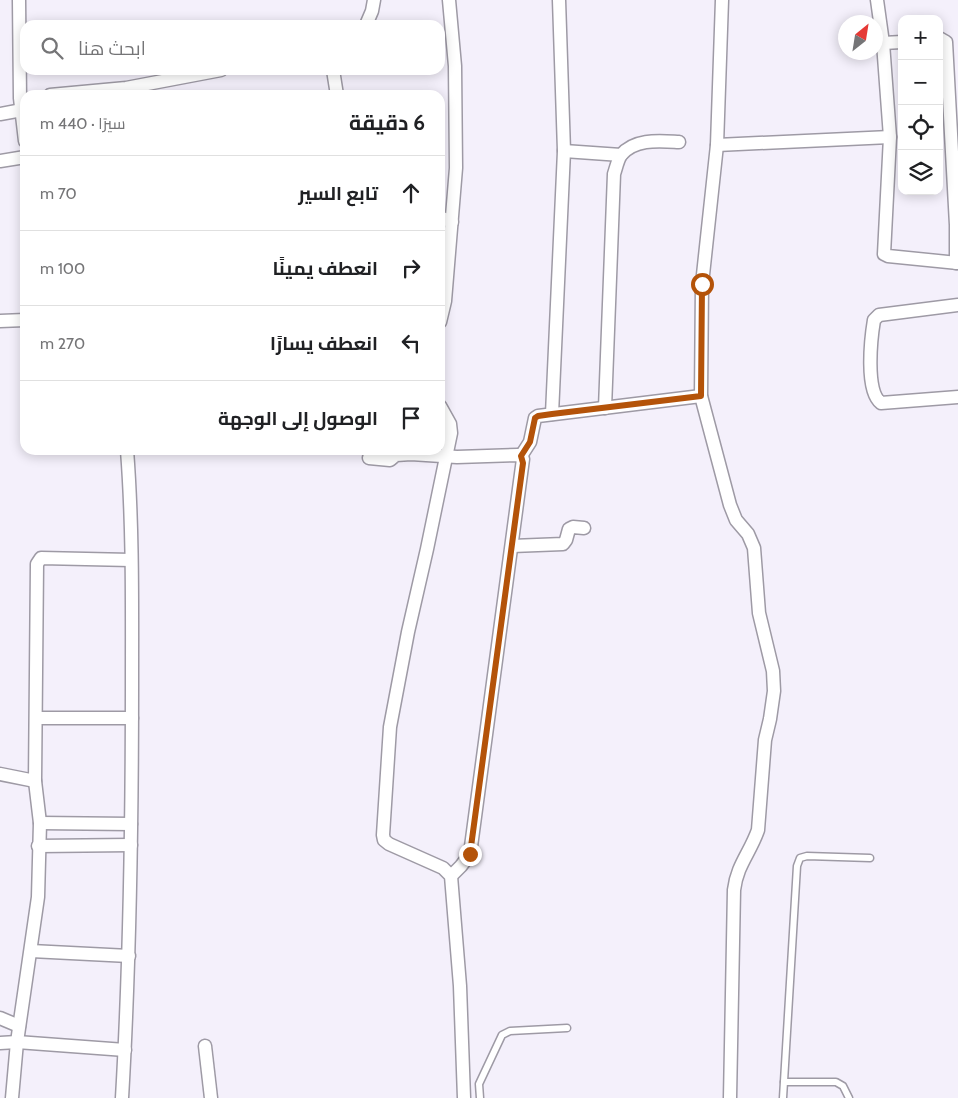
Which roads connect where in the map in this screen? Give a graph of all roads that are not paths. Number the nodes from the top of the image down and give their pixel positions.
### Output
1 (19, 0) edge
2 (374, 0) edge
3 (449, 0) edge
4 (559, 0) edge
5 (722, 0) edge
6 (877, 0) edge
7 (879, 15) edge
8 (368, 20) edge
9 (20, 34) edge
10 (943, 40) edge
11 (898, 42) edge
12 (883, 43) joint
13 (21, 75) edge
14 (195, 75) edge
15 (333, 75) edge
16 (22, 90) edge
17 (104, 90) edge
18 (336, 90) edge
19 (20, 103) edge
20 (0, 114) edge
21 (890, 137) junction
22 (679, 142) dead end
23 (717, 145) junction
24 (564, 151) junction
25 (620, 155) junction
26 (20, 158) edge
27 (0, 162) edge
28 (446, 220) edge
29 (957, 225) edge
30 (957, 263) edge
31 (445, 301) edge
32 (958, 305) edge
33 (20, 320) edge
34 (0, 321) edge
35 (701, 396) junction
36 (958, 397) edge
37 (605, 408) junction
38 (552, 414) junction
39 (445, 415) edge
40 (127, 455) edge
41 (447, 455) junction
42 (521, 456) junction
43 (369, 458) dead end
44 (584, 528) dead end
45 (512, 546) junction
46 (131, 560) junction
47 (37, 718) junction
48 (132, 718) junction
49 (0, 774) edge
50 (36, 781) junction
51 (40, 822) junction
52 (131, 824) junction
53 (131, 844) junction
54 (38, 846) junction
55 (870, 858) dead end
56 (451, 876) junction
57 (31, 951) junction
58 (129, 956) junction
59 (0, 1018) edge
60 (19, 1026) junction
61 (567, 1028) dead end
62 (17, 1042) junction
63 (0, 1043) edge
64 (205, 1046) dead end
65 (125, 1050) junction
66 (784, 1082) junction
67 (12, 1098) edge
68 (122, 1098) edge
69 (211, 1098) edge
70 (464, 1098) edge
71 (480, 1098) edge
72 (730, 1098) edge
73 (783, 1098) edge
74 (849, 1098) edge

1 - 9 street
2 - 8 street
3 - 28 street
4 - 24 street
5 - 23 street
6 - 7 street
10 - 29 street
11 - 12 street
12 - 21 street
13 - 16 street
14 - 17 street
15 - 18 street
19 - 20 street
21 - 23 street
21 - 30 street
22 - 25 street
23 - 35 street
24 - 25 street
24 - 38 street
25 - 37 street
26 - 27 street
28 - 31 street
29 - 30 street
32 - 36 street
33 - 34 street
35 - 37 street
35 - 72 street
37 - 38 street
38 - 42 street
39 - 41 street
40 - 46 street
41 - 42 street
41 - 43 street
41 - 56 street
42 - 45 street
44 - 45 street
45 - 56 street
46 - 47 street
46 - 48 street
47 - 48 street
47 - 50 street
48 - 52 street
49 - 50 street
50 - 51 street
51 - 52 street
51 - 54 street
52 - 53 street
53 - 54 street
53 - 58 street
54 - 57 street
55 - 66 lane
56 - 70 street
57 - 58 street
57 - 60 street
58 - 65 street
59 - 60 street
60 - 62 street
61 - 71 lane
62 - 63 street
62 - 65 street
62 - 67 street
64 - 69 street
65 - 68 street
66 - 73 lane
66 - 74 lane

